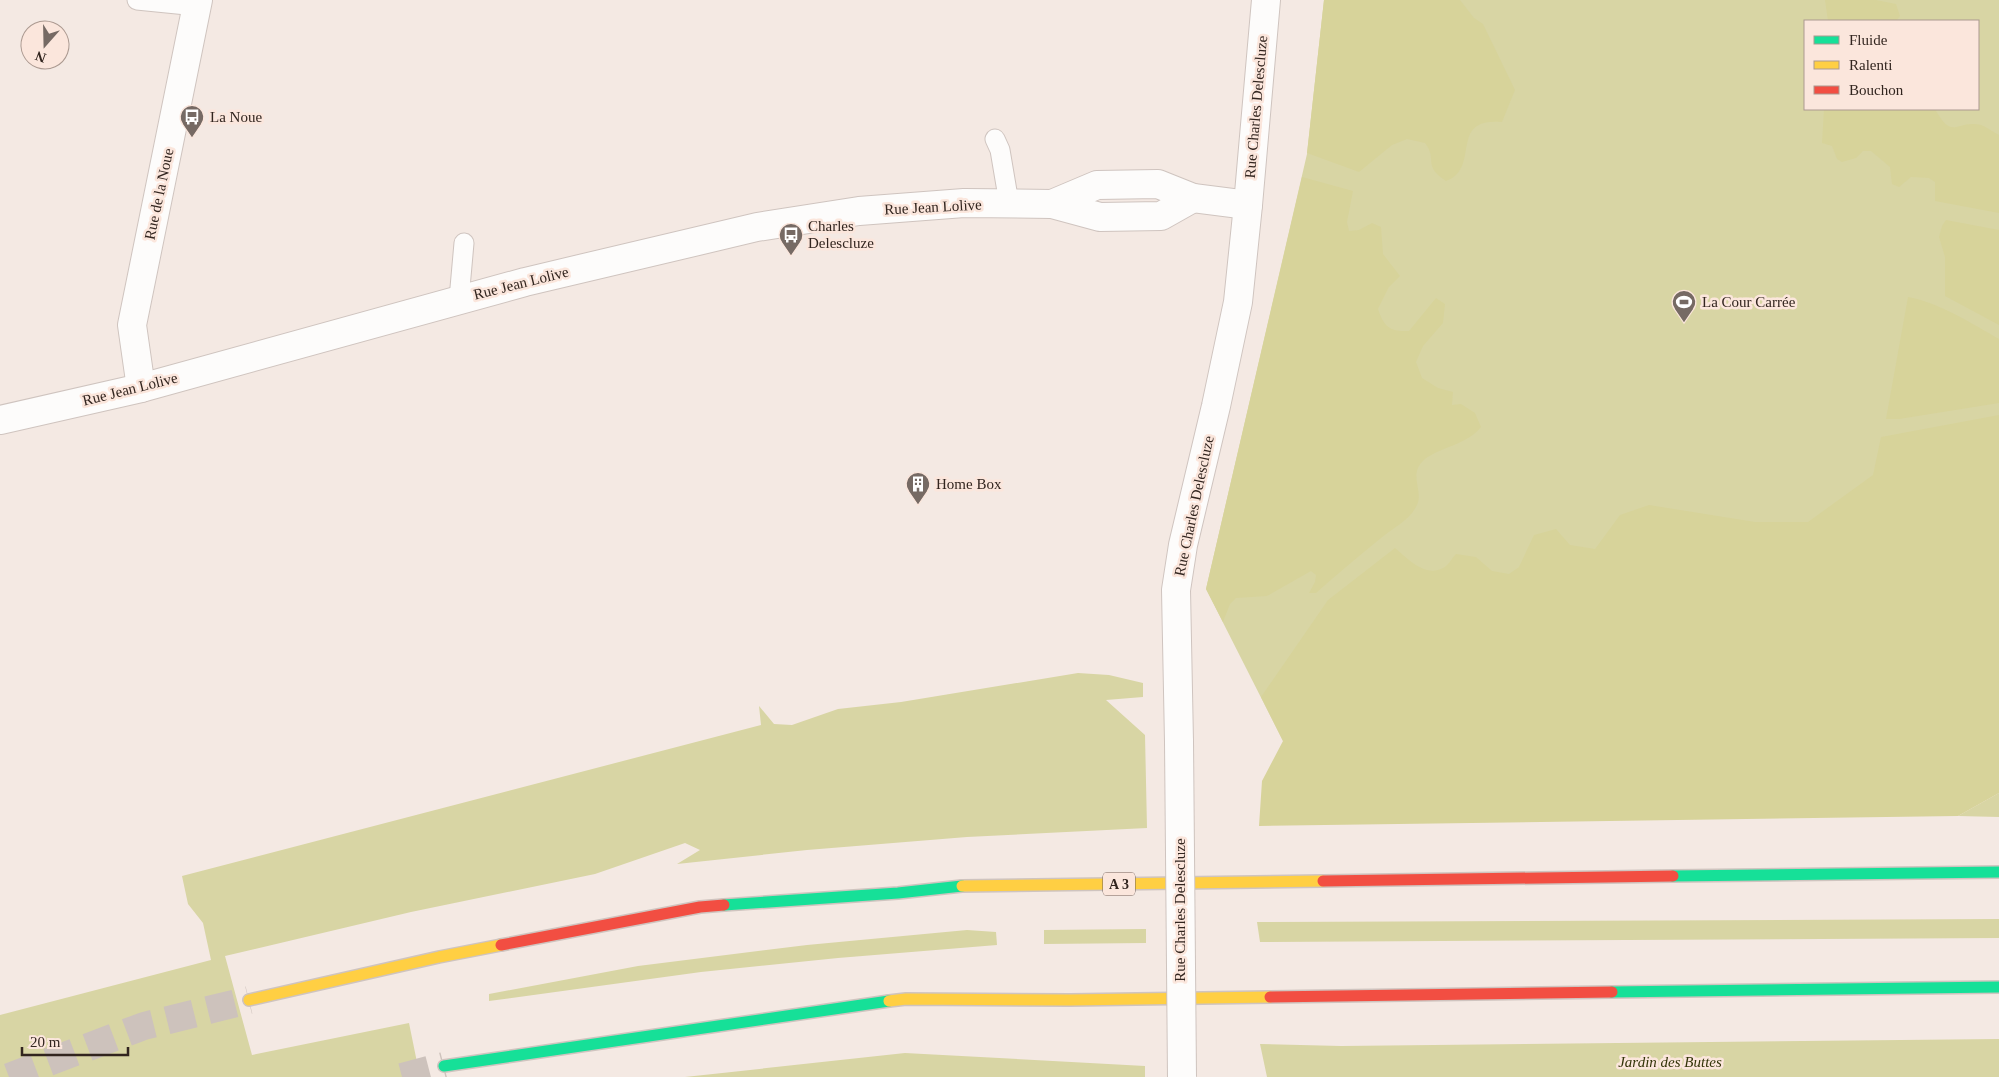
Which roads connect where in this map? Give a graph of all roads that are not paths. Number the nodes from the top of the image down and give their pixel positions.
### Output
1 (137, 0) edge
2 (1266, 0) edge
3 (198, 3) edge
4 (995, 139) dead end
5 (1009, 204) junction
6 (1248, 205) junction
7 (464, 243) dead end
8 (459, 299) junction
9 (141, 388) junction
10 (0, 420) edge
11 (1999, 872) edge
12 (1999, 987) edge
13 (248, 1000) tunnel mouth
14 (444, 1066) tunnel mouth
15 (1182, 1077) edge

1 - 3 lane
2 - 6 street, Rue Charles Delescluze
3 - 9 street, Rue de la Noue
4 - 5 lane
5 - 6 street, Rue Jean Lolive
5 - 8 street, Rue Jean Lolive
6 - 15 street, Rue Charles Delescluze, bridge
7 - 8 lane
8 - 9 street, Rue Jean Lolive
9 - 10 street, Rue Jean Lolive
11 - 13 highway, A 3
12 - 14 highway

